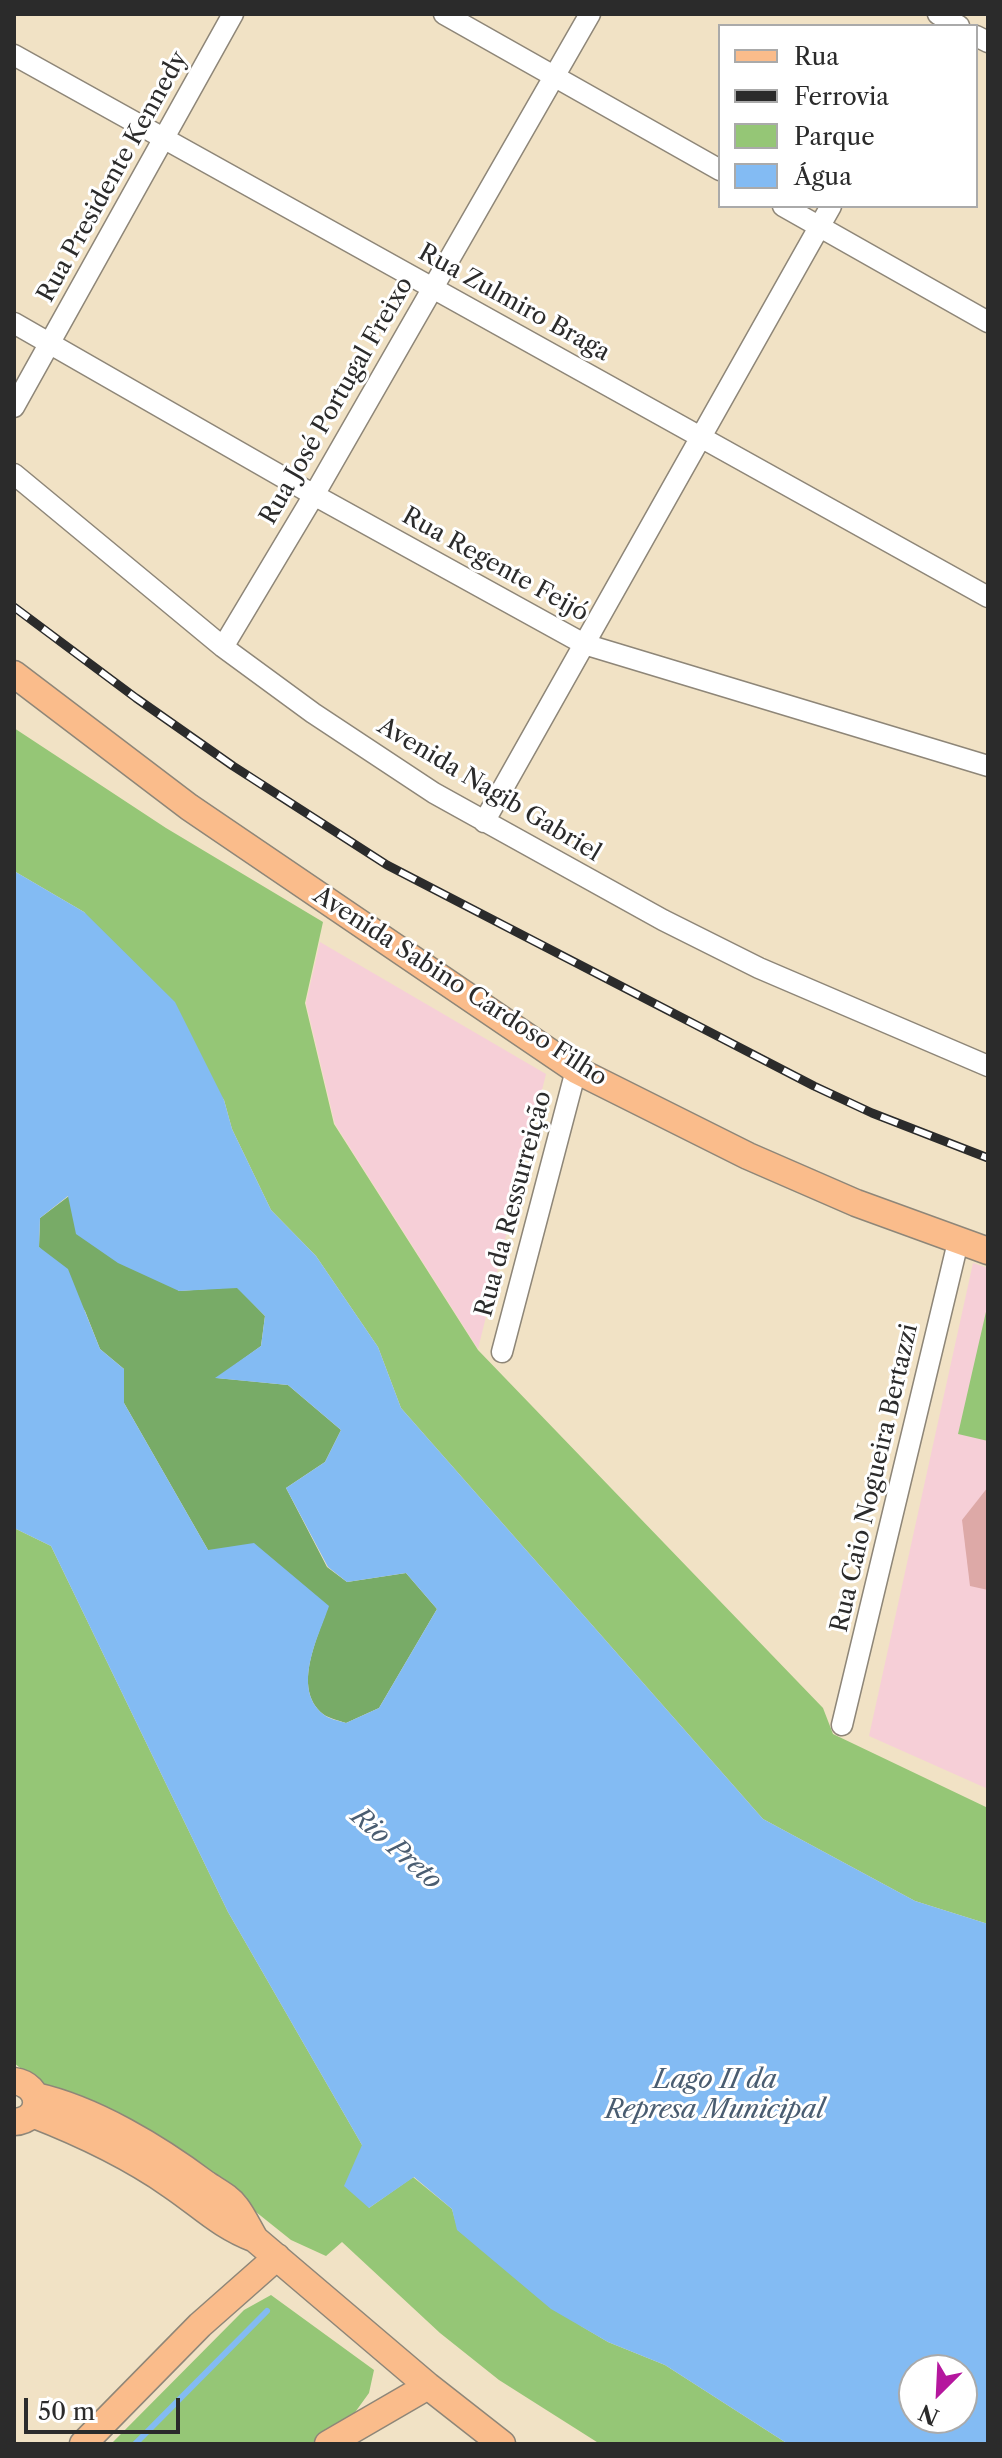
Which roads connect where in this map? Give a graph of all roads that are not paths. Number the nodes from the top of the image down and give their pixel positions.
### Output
1 (233, 14) edge
2 (444, 14) edge
3 (590, 14) edge
4 (936, 14) edge
5 (955, 24) edge
6 (14, 55) edge
7 (555, 77) junction
8 (164, 138) junction
9 (718, 169) edge
10 (787, 208) edge
11 (830, 208) edge
12 (820, 227) junction
13 (432, 287) junction
14 (988, 322) edge
15 (14, 323) edge
16 (50, 344) junction
17 (14, 407) edge
18 (702, 438) junction
19 (14, 474) edge
20 (314, 495) junction
21 (988, 597) edge
22 (584, 644) junction
23 (223, 647) junction
24 (14, 674) edge
25 (988, 766) edge
26 (484, 822) junction
27 (988, 1066) edge
28 (576, 1070) junction
29 (958, 1242) junction
30 (988, 1251) edge
31 (502, 1352) dead end
32 (842, 1725) dead end
33 (21, 2103) edge
34 (277, 2257) junction
35 (428, 2386) junction
36 (83, 2444) edge
37 (328, 2444) edge
38 (502, 2444) edge

1 - 8 street, Rua Presidente Kennedy
2 - 7 street
3 - 7 street, Rua José Portugal Freixo
4 - 5 street
6 - 8 street, Rua Zulmiro Braga
7 - 9 street
7 - 13 street, Rua José Portugal Freixo
8 - 13 street, Rua Zulmiro Braga
8 - 16 street, Rua Presidente Kennedy
10 - 12 street
11 - 12 street
12 - 14 street
12 - 18 street
13 - 18 street, Rua Zulmiro Braga
13 - 20 street, Rua José Portugal Freixo
15 - 16 street, Rua Regente Feijó
16 - 17 street, Rua Presidente Kennedy
16 - 20 street, Rua Regente Feijó
18 - 21 street, Rua Zulmiro Braga
18 - 22 street
19 - 23 street, Avenida Nagib Gabriel
20 - 22 street, Rua Regente Feijó
20 - 23 street, Rua José Portugal Freixo
22 - 25 street, Rua Regente Feijó
22 - 26 street
23 - 26 street, Avenida Nagib Gabriel
24 - 28 main road, Avenida Sabino Cardoso Filho
26 - 27 street, Avenida Nagib Gabriel
28 - 29 main road, Avenida Sabino Cardoso Filho
28 - 31 street, Rua da Ressurreição
29 - 30 main road, Avenida Sabino Cardoso Filho
29 - 32 street, Rua Caio Nogueira Bertazzi
33 - 34 main road
34 - 35 main road
34 - 36 main road
35 - 37 main road
35 - 38 main road

